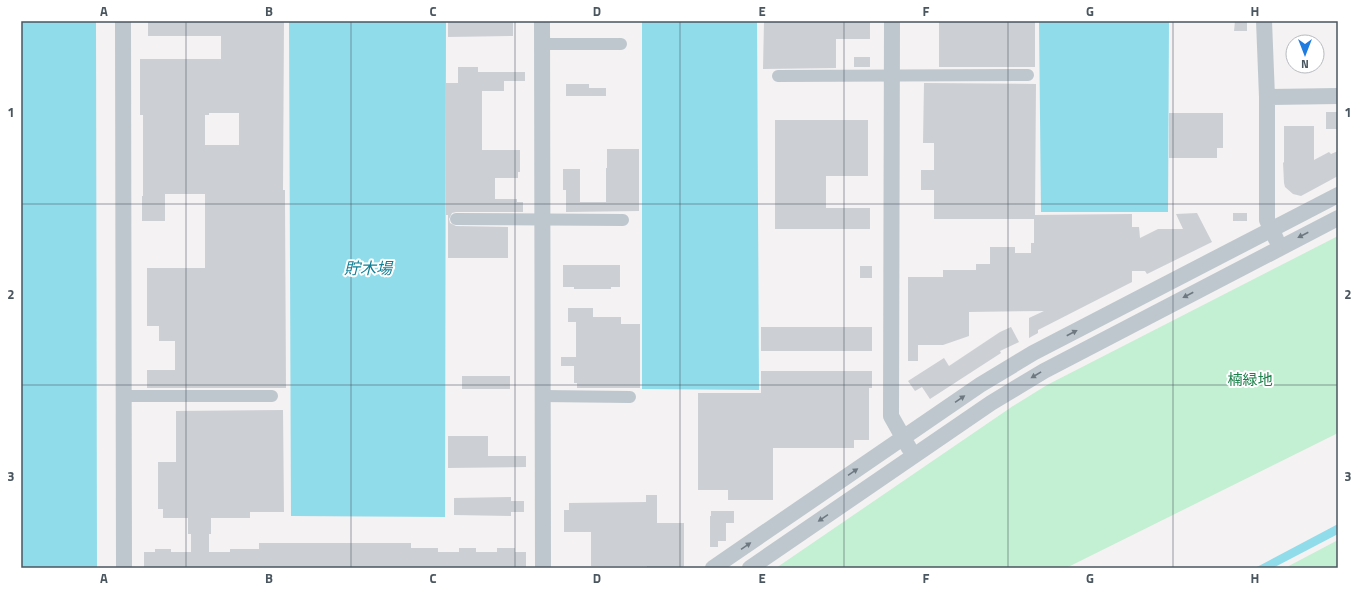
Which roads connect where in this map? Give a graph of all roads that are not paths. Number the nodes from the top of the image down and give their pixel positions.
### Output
1 (122, 21) edge
2 (542, 21) edge
3 (892, 21) edge
4 (1264, 21) edge
5 (542, 44) junction
6 (621, 44) dead end
7 (892, 75) junction
8 (1028, 75) dead end
9 (778, 76) dead end
10 (1338, 96) edge
11 (1267, 97) junction
12 (1338, 195) edge
13 (1338, 218) edge
14 (456, 219) dead end
15 (543, 219) junction
16 (623, 220) dead end
17 (1271, 229) junction
18 (1280, 247) junction
19 (123, 396) junction
20 (272, 396) dead end
21 (543, 396) junction
22 (630, 397) dead end
23 (903, 438) junction
24 (914, 456) junction
25 (124, 568) edge
26 (543, 568) edge
27 (713, 568) edge
28 (750, 568) edge

1 - 19 street
2 - 5 street
3 - 7 street
4 - 11 street
5 - 6 street
5 - 15 street
7 - 8 street
7 - 9 street
7 - 23 street
10 - 11 street
11 - 17 street
12 - 17 street
13 -> 18 street
14 - 15 street
15 - 16 street
15 - 21 street
17 - 18 street
23 -> 17 street
18 -> 24 street
19 - 20 street
19 - 25 street
21 - 22 street
21 - 26 street
23 - 24 street
27 -> 23 street
24 -> 28 street

